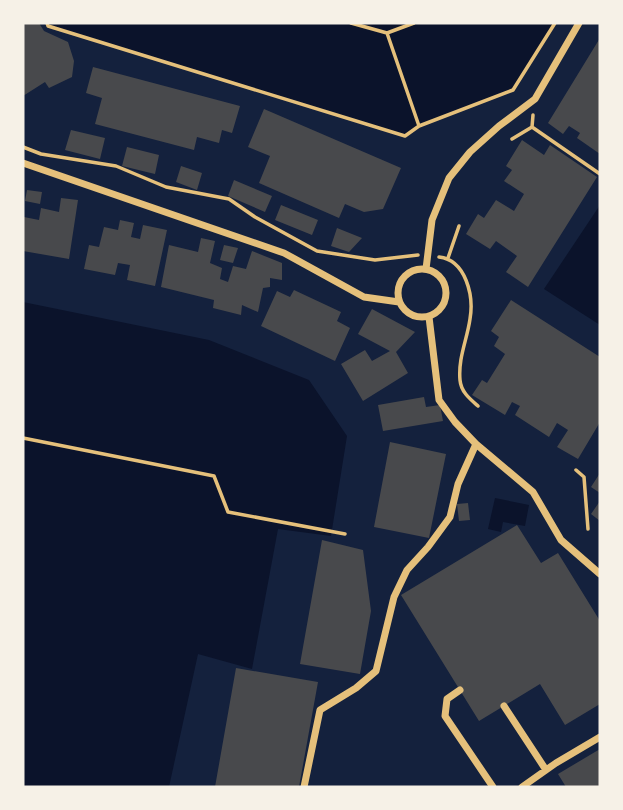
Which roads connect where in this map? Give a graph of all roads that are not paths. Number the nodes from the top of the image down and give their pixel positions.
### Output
1 (579, 23) edge
2 (23, 163) edge
3 (426, 269) junction
4 (399, 302) junction
5 (429, 317) junction
6 (476, 444) junction
7 (600, 574) edge
8 (460, 690) dead end
9 (504, 706) dead end
10 (600, 737) edge
11 (546, 770) junction
12 (304, 787) edge
13 (492, 787) edge
14 (522, 787) edge

1 - 3 street
2 - 4 street
3 - 4 street
3 - 5 street
4 - 5 street
5 - 6 street
6 - 7 street
6 - 12 street
8 - 13 street
9 - 11 street
10 - 11 street
11 - 14 street

